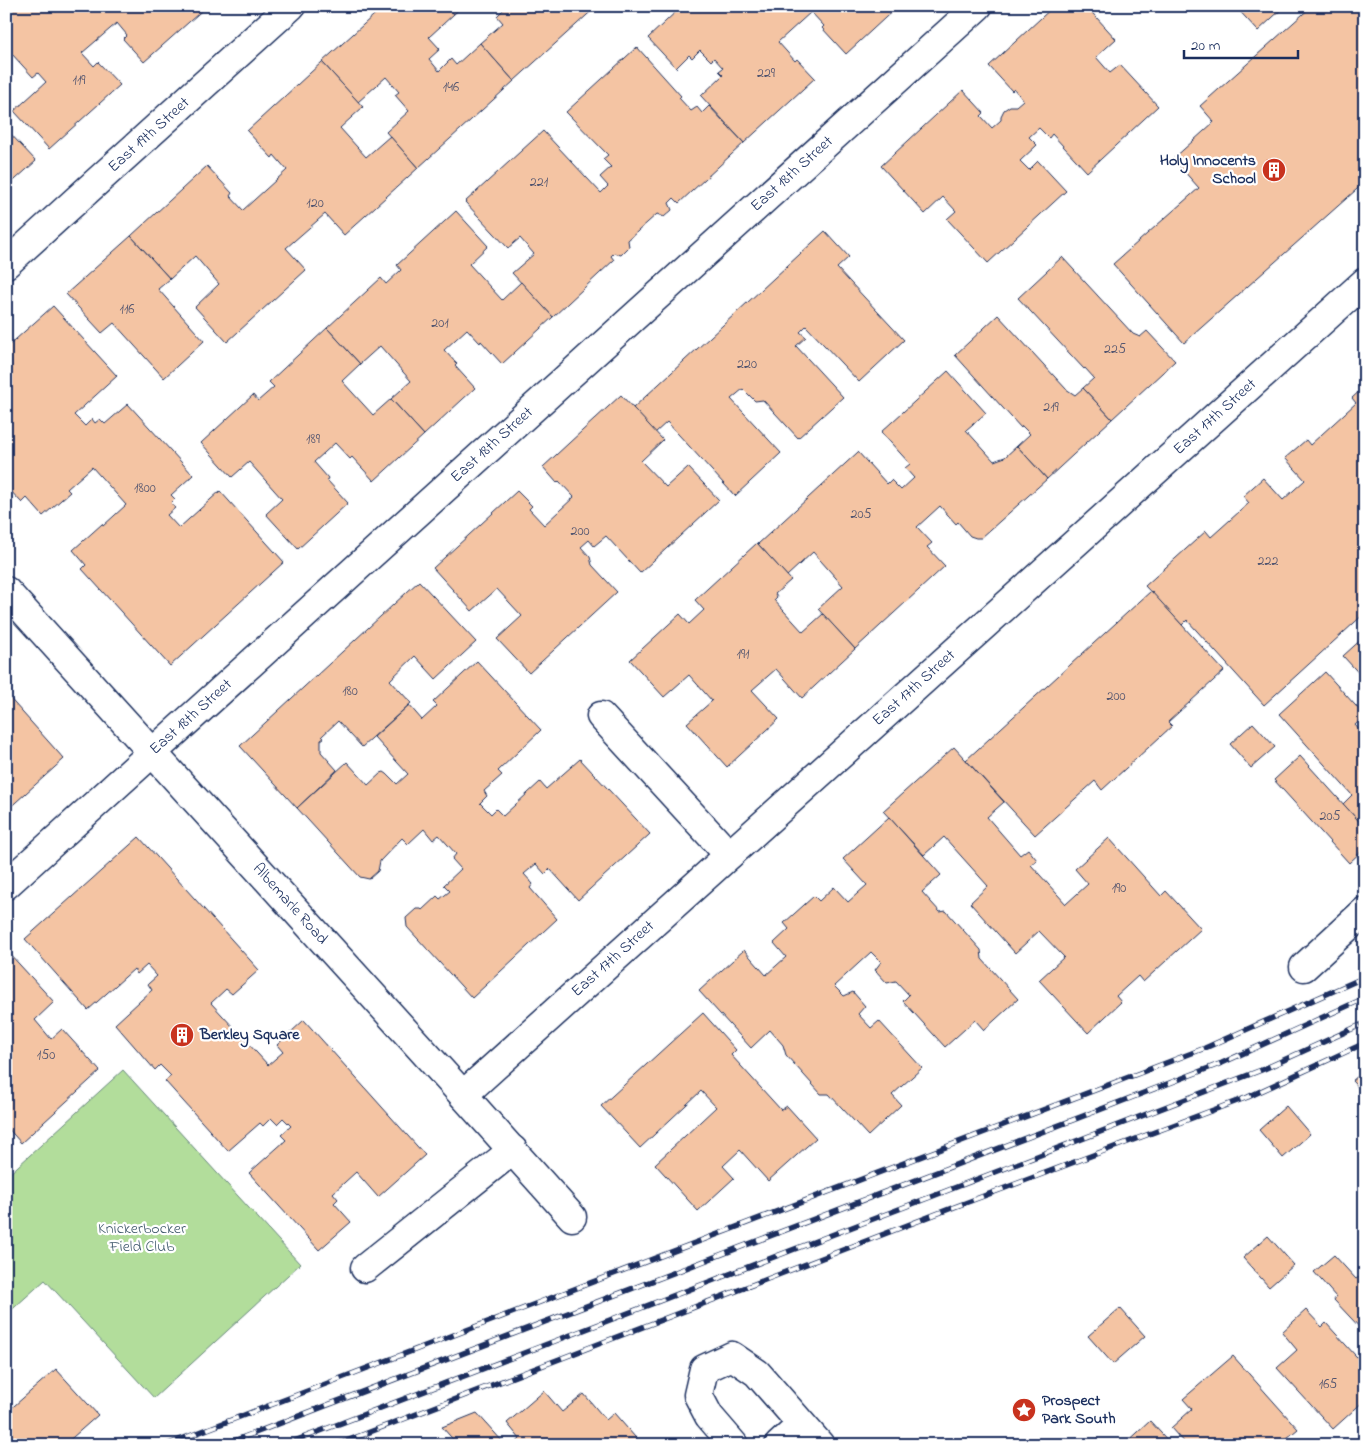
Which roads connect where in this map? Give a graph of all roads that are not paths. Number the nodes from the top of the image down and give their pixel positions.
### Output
1 (291, 6) edge
2 (978, 6) edge
3 (6, 264) edge
4 (1365, 282) edge
5 (6, 591) edge
6 (601, 716) dead end
7 (152, 752) junction
8 (729, 855) junction
9 (6, 885) edge
10 (1365, 912) edge
11 (1304, 967) dead end
12 (464, 1095) junction
13 (513, 1150) junction
14 (572, 1217) dead end
15 (365, 1268) dead end
16 (801, 1425) junction
17 (734, 1445) edge
18 (779, 1445) edge
19 (820, 1445) edge

1 - 3 street, East 19th Street
2 - 7 street, East 18th Street
4 - 8 street, East 17th Street
5 - 7 street, Albemarle Road
6 - 8 street
7 - 9 street, East 18th Street
7 - 12 street, Albemarle Road
8 - 12 street, East 17th Street
10 - 11 street
12 - 13 street, Albemarle Road
13 - 14 street, Albemarle Road
13 - 15 street
16 - 17 street
16 - 18 street
16 - 19 street

